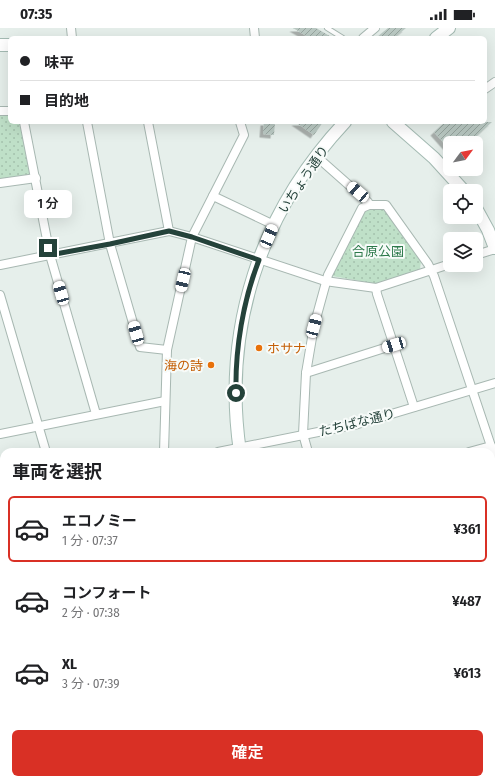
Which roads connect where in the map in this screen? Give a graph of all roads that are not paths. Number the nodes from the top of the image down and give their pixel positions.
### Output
1 (327, 28) edge
2 (374, 28) edge
3 (449, 28) edge
4 (340, 36) edge
5 (365, 36) edge
6 (439, 36) edge
7 (24, 124) edge
8 (87, 124) edge
9 (148, 124) edge
10 (241, 124) edge
11 (343, 124) edge
12 (395, 124) edge
13 (316, 156) junction
14 (36, 178) junction
15 (0, 183) edge
16 (458, 184) edge
17 (213, 196) junction
18 (369, 205) junction
19 (483, 221) edge
20 (274, 225) junction
21 (169, 231) junction
22 (192, 237) junction
23 (110, 244) junction
24 (495, 249) edge
25 (483, 253) edge
26 (50, 255) junction
27 (259, 260) junction
28 (0, 265) edge
29 (443, 266) edge
30 (432, 270) junction
31 (325, 281) junction
32 (376, 288) junction
33 (0, 295) edge
34 (394, 345) junction
35 (167, 350) junction
36 (306, 373) junction
37 (495, 383) edge
38 (473, 390) junction
39 (164, 400) junction
40 (414, 407) junction
41 (96, 414) junction
42 (39, 426) junction
43 (0, 434) edge
44 (303, 434) junction
45 (491, 446) joint
46 (45, 448) edge
47 (164, 448) edge
48 (240, 448) edge
49 (248, 448) edge
50 (307, 448) edge
51 (484, 448) edge

1 - 4 lane
2 - 5 street
3 - 6 street
7 - 14 street
8 - 23 street
9 - 21 street
10 - 17 street
11 - 13 street, いちょう通り
12 - 16 street
13 - 18 street
13 - 20 street, いちょう通り
14 - 15 street
14 - 26 street
17 - 20 street
17 - 22 street
18 - 30 street
18 - 31 street
19 - 24 street
20 - 27 street, いちょう通り
21 - 22 street
21 - 23 street
22 - 27 street
22 - 35 street
23 - 26 street
23 - 35 street
24 - 25 street
26 - 28 street
26 - 41 street
27 - 31 street
27 - 48 street, いちょう通り
29 - 30 street
30 - 32 street
30 - 38 street
31 - 32 street
31 - 36 street
32 - 34 street
33 - 42 street
34 - 36 street
34 - 40 street
35 - 39 street
36 - 44 street
37 - 38 street, たちばな通り
38 - 40 street, たちばな通り
38 - 45 street
39 - 41 street
39 - 47 street
40 - 44 street, たちばな通り
41 - 42 street
42 - 43 street
42 - 46 street
44 - 49 street, たちばな通り
44 - 50 street
45 - 51 street

